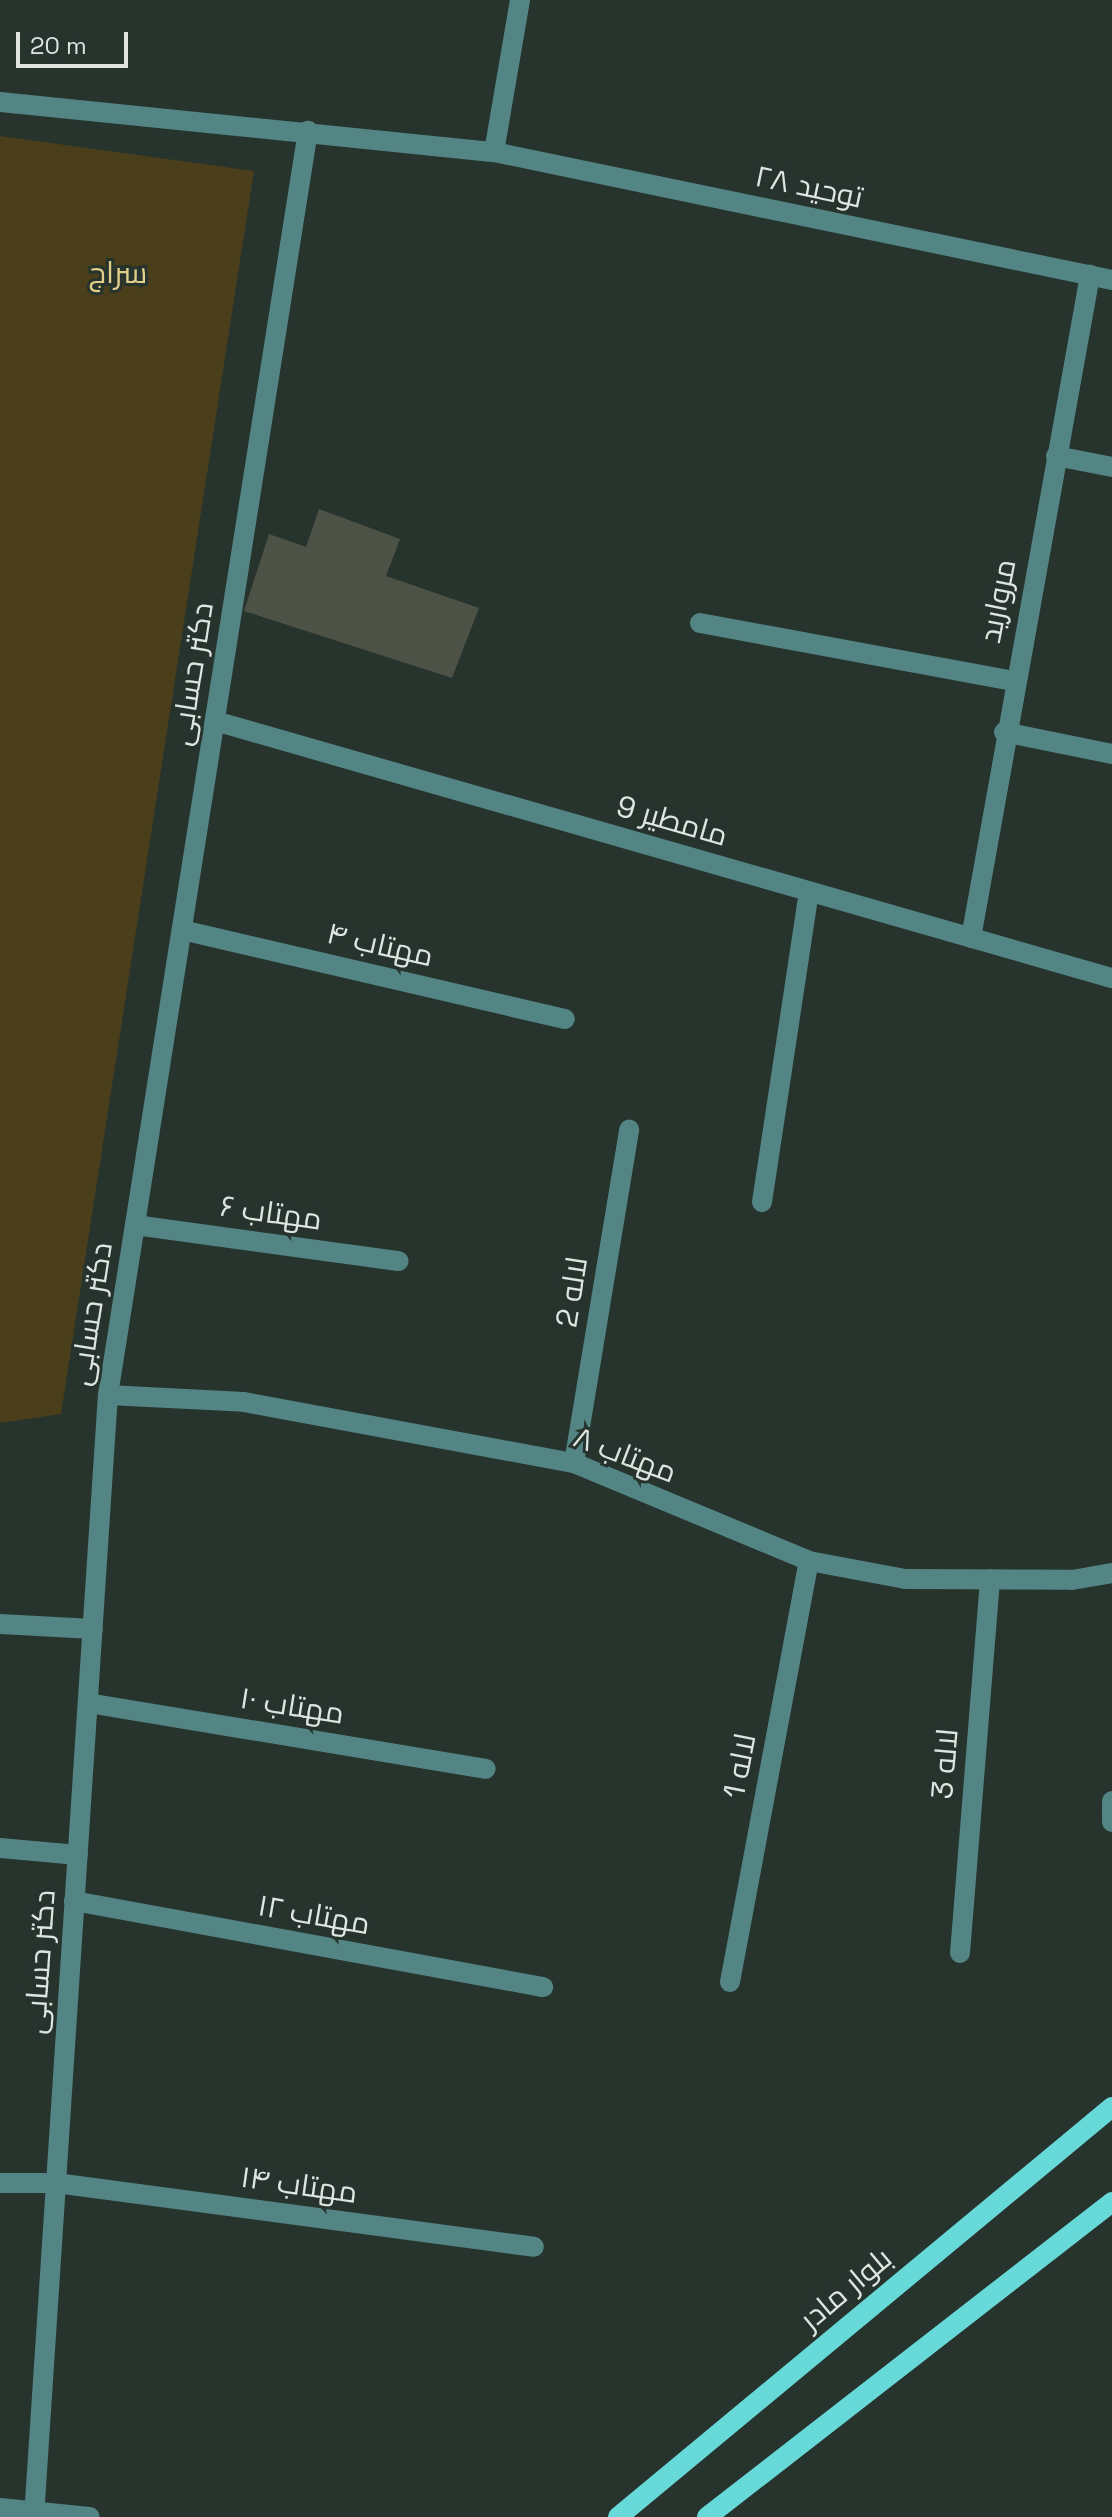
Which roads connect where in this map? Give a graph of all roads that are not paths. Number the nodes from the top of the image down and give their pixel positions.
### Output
1 (520, 0) edge
2 (0, 102) edge
3 (308, 131) junction
4 (494, 152) junction
5 (1090, 275) junction
6 (1112, 280) edge
7 (1056, 456) junction
8 (1112, 467) edge
9 (700, 623) dead end
10 (1013, 681) junction
11 (215, 721) junction
12 (1004, 732) junction
13 (1112, 754) edge
14 (809, 892) junction
15 (182, 930) junction
16 (971, 938) junction
17 (1112, 978) edge
18 (565, 1019) dead end
19 (629, 1130) dead end
20 (762, 1202) dead end
21 (135, 1225) junction
22 (399, 1261) dead end
23 (108, 1395) junction
24 (574, 1463) junction
25 (809, 1561) junction
26 (1112, 1573) edge
27 (990, 1579) junction
28 (0, 1624) edge
29 (93, 1629) junction
30 (88, 1703) junction
31 (486, 1769) dead end
32 (1112, 1801) edge
33 (1112, 1822) edge
34 (0, 1848) edge
35 (78, 1855) junction
36 (74, 1901) junction
37 (960, 1953) dead end
38 (730, 1982) dead end
39 (543, 1987) dead end
40 (1112, 2107) edge
41 (0, 2183) edge
42 (56, 2183) junction
43 (1112, 2202) edge
44 (534, 2247) dead end
45 (0, 2508) edge
46 (34, 2513) edge
47 (90, 2517) edge
48 (618, 2517) edge
49 (707, 2517) edge

1 - 4 street
2 - 3 street, توحید ۲۸
3 - 4 street, توحید ۲۸
3 - 11 street, دکتر حسابی
4 - 5 street, توحید ۲۸
5 - 6 street, توحید ۲۸
5 - 7 street, مروارید
7 - 8 street
7 - 10 street, مروارید
9 - 10 street
10 - 12 street, مروارید
11 - 14 street, مامطیر 9
11 - 15 street, دکتر حسابی
12 - 13 street
12 - 16 street, مروارید
14 - 16 street, مامطیر 9
14 - 20 street
15 - 18 street, مهتاب ۴
15 - 21 street, دکتر حسابی
16 - 17 street, مامطیر 9
19 - 24 street, لاله 2
21 - 22 street, مهتاب ۶
21 - 23 street, دکتر حسابی
23 - 24 street, مهتاب ۸
23 - 29 street, دکتر حسابی
24 - 25 street, مهتاب ۸
25 - 27 street, مهتاب ۸
25 - 38 street, لاله 1
26 - 27 street, مهتاب ۸
27 - 37 street, لاله 3
28 - 29 street
29 - 30 street, دکتر حسابی
30 - 31 street, مهتاب ۱۰
30 - 35 street, دکتر حسابی
32 - 33 street
34 - 35 street
35 - 36 street, دکتر حسابی
36 - 39 street, مهتاب ۱۲
36 - 42 street, دکتر حسابی
40 - 48 main road, بلوار مادر
41 - 42 street, مهتاب ۱۴
42 - 44 street, مهتاب ۱۴
42 - 46 street, دکتر حسابی
43 - 49 main road
45 - 46 street
46 - 47 street

